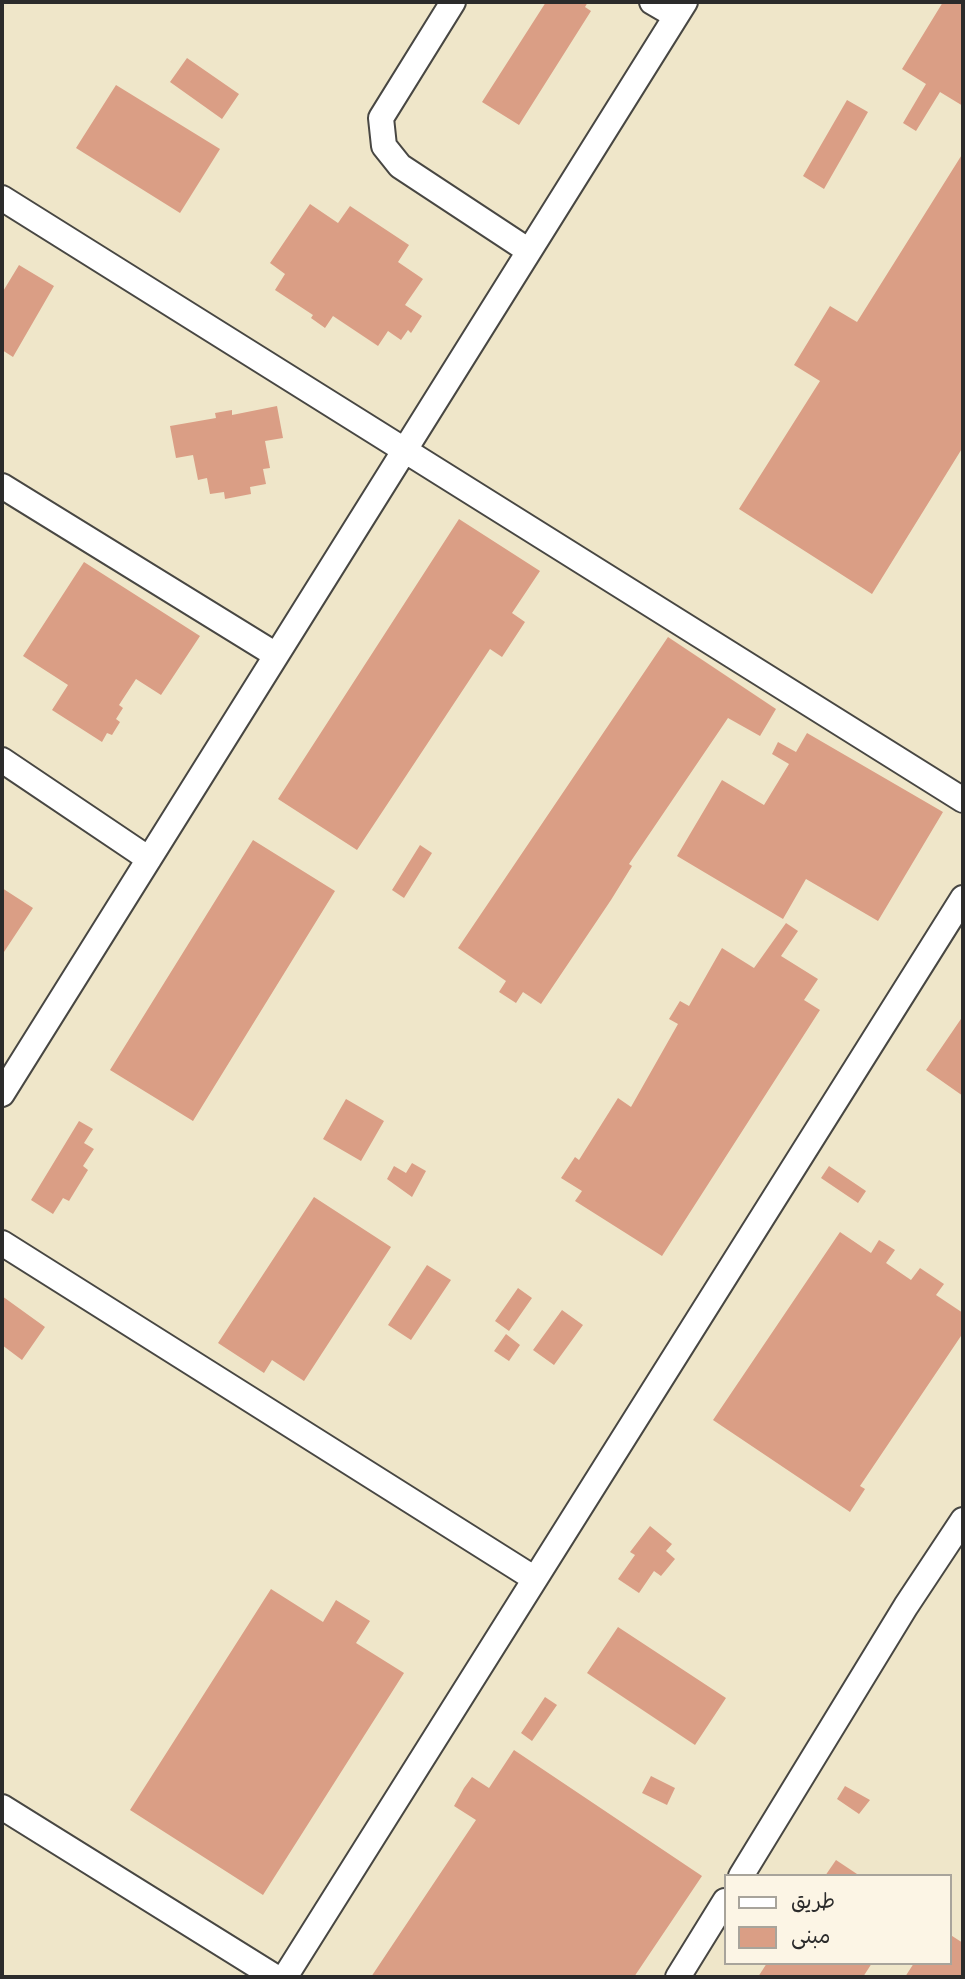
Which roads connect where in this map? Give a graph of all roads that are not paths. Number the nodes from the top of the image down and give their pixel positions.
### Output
1 (453, 2) edge
2 (652, 2) edge
3 (680, 9) edge
4 (2, 198) edge
5 (529, 251) junction
6 (404, 450) junction
7 (2, 486) edge
8 (276, 654) junction
9 (2, 760) edge
10 (963, 800) edge
11 (149, 859) junction
12 (963, 898) edge
13 (2, 1094) edge
14 (2, 1243) edge
15 (963, 1520) edge
16 (536, 1579) junction
17 (2, 1807) edge
18 (742, 1874) edge
19 (724, 1903) edge
20 (275, 1977) edge
21 (285, 1977) edge
22 (678, 1977) edge

1 - 5 street
2 - 3 street
3 - 5 street
4 - 6 street
5 - 6 street
6 - 8 street
6 - 10 street
7 - 8 street
8 - 11 street
9 - 11 street
11 - 13 street
12 - 16 street
14 - 16 street
15 - 18 street
16 - 21 street
17 - 20 street
19 - 22 street

